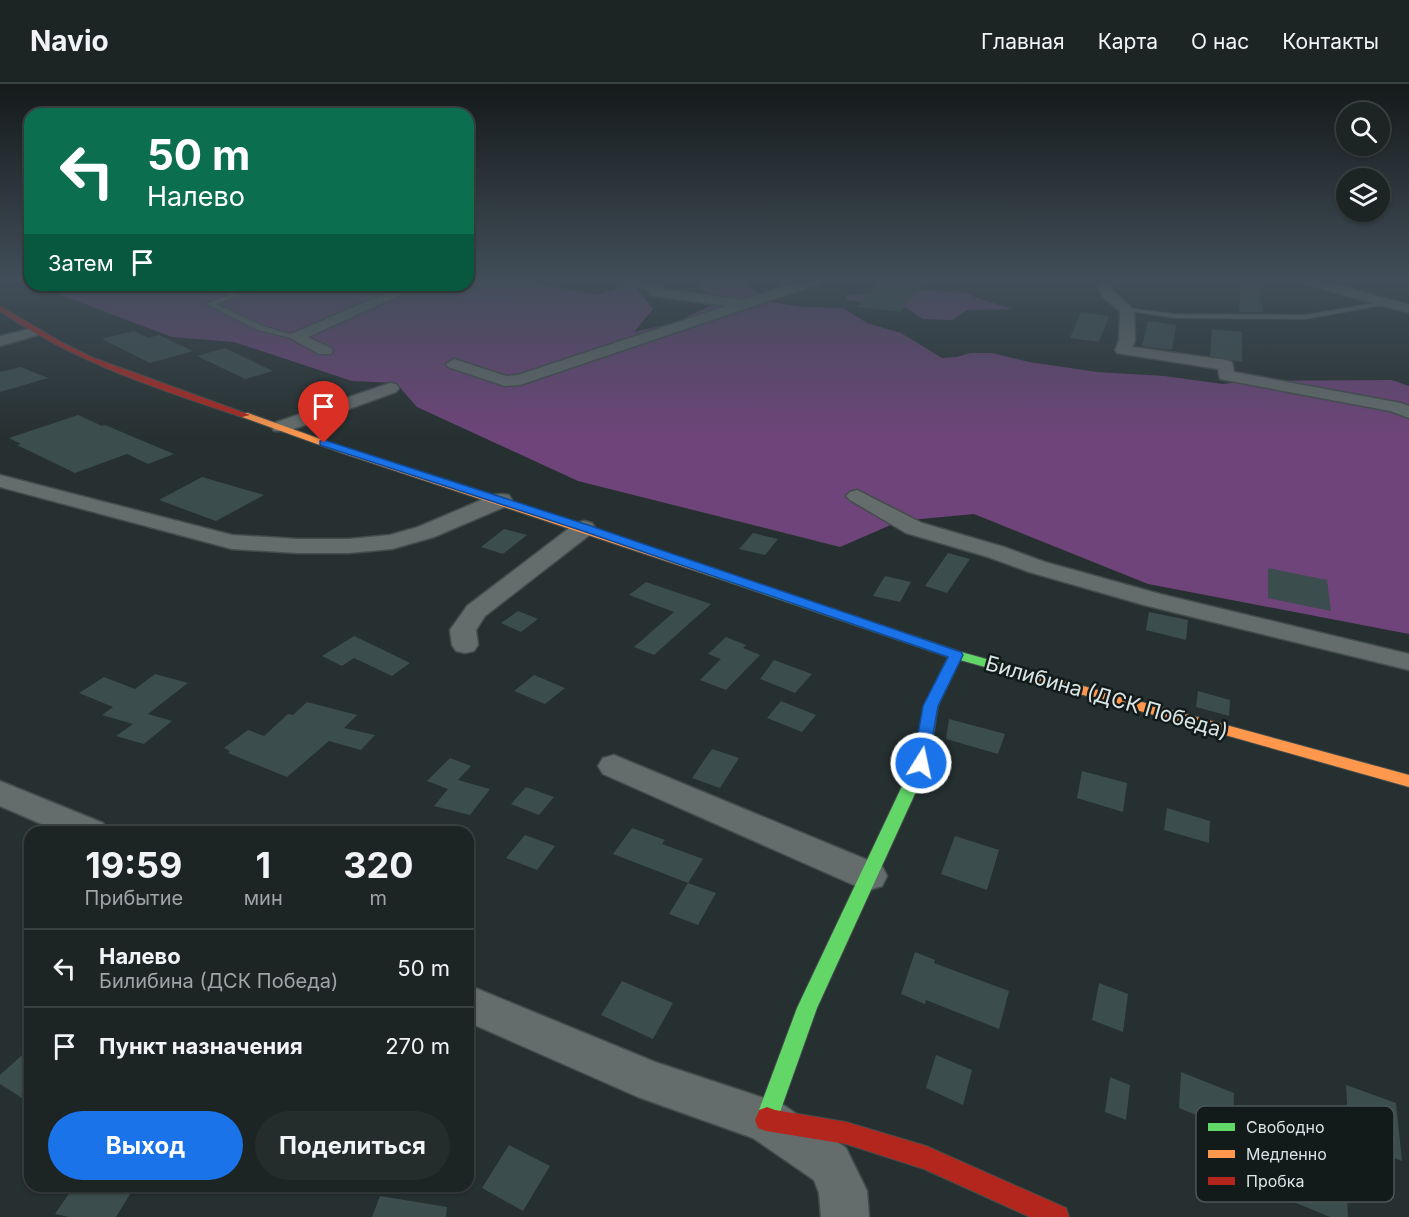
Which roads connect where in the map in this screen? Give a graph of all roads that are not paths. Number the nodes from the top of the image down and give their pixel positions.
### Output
1 (26, 334) edge
2 (36, 334) edge
3 (284, 334) edge
4 (304, 334) edge
5 (660, 334) edge
6 (1127, 334) edge
7 (297, 337) junction
8 (0, 341) edge
9 (325, 351) dead end
10 (454, 364) dead end
11 (390, 388) dead end
12 (1409, 413) edge
13 (281, 427) junction
14 (0, 481) edge
15 (856, 496) dead end
16 (501, 500) junction
17 (584, 528) junction
18 (465, 645) dead end
19 (956, 655) junction
20 (1409, 662) edge
21 (614, 766) dead end
22 (1409, 781) edge
23 (0, 793) edge
24 (77, 826) edge
25 (869, 876) junction
26 (474, 1007) edge
27 (766, 1120) junction
28 (845, 1217) edge
29 (1057, 1217) edge

1 - 8 street
2 - 13 street, Билибина (ДСК Победа)
3 - 7 lane
4 - 7 street
5 - 10 street
6 - 12 street
7 - 9 street
11 - 13 street
13 - 16 street, Билибина (ДСК Победа)
14 - 16 street
15 - 20 street
16 - 17 street, Билибина (ДСК Победа)
17 - 18 street
17 - 19 street, Билибина (ДСК Победа)
19 - 22 street, Билибина (ДСК Победа)
19 - 25 street
21 - 25 street
23 - 24 street
25 - 27 street
26 - 27 street
27 - 28 street
27 - 29 street

